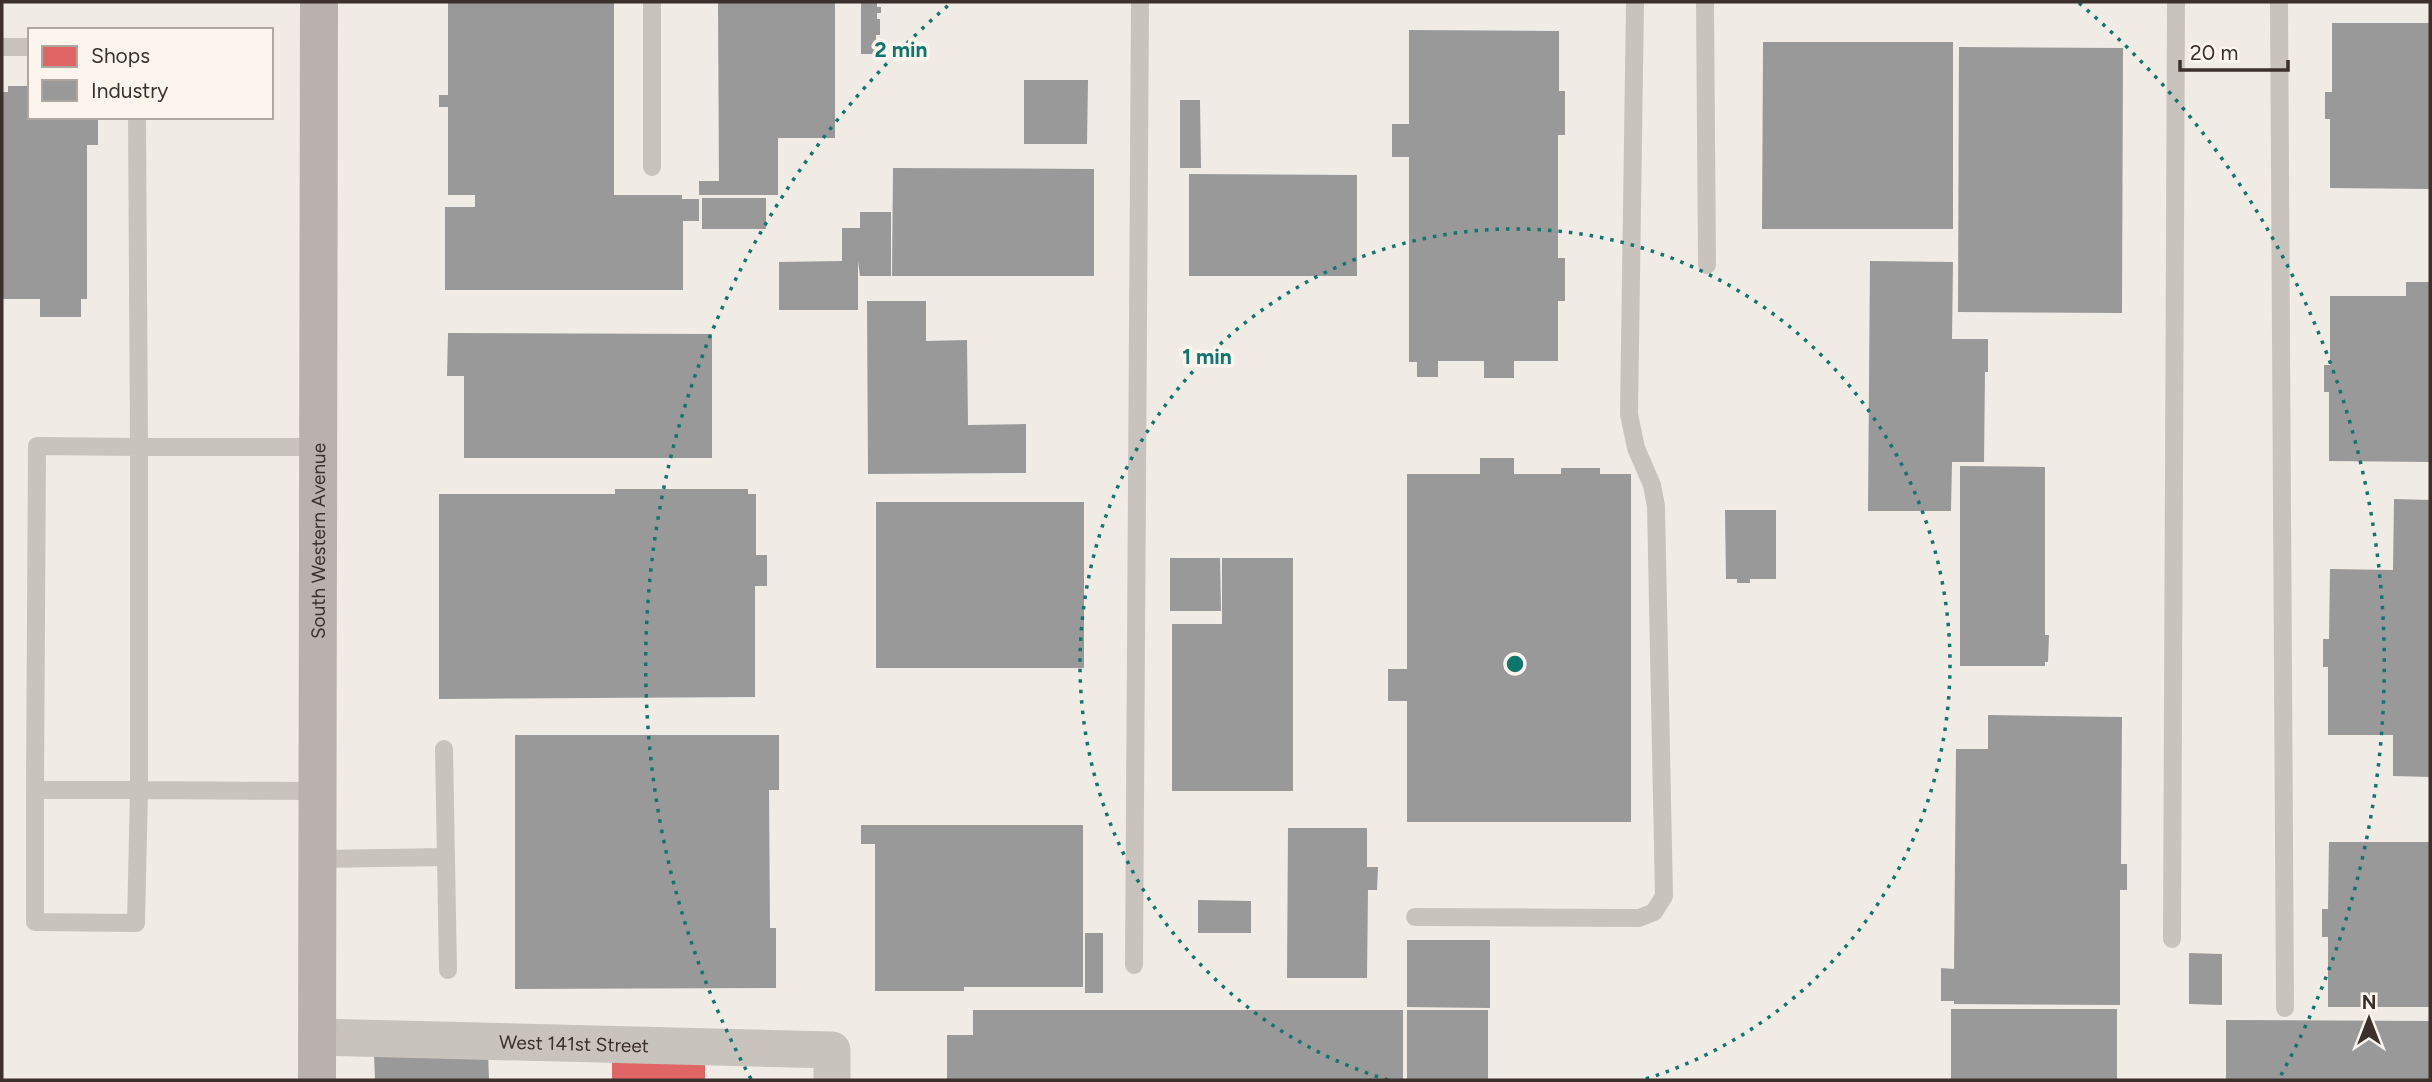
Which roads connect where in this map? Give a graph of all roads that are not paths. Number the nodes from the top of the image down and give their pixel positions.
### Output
1 (319, 2) edge
2 (652, 2) edge
3 (1140, 2) edge
4 (1635, 2) edge
5 (1705, 2) edge
6 (2176, 2) edge
7 (2279, 2) edge
8 (2, 47) edge
9 (28, 47) edge
10 (137, 119) edge
11 (652, 167) dead end
12 (1707, 265) dead end
13 (139, 447) junction
14 (318, 447) junction
15 (444, 749) dead end
16 (35, 790) junction
17 (139, 790) junction
18 (317, 791) junction
19 (446, 857) junction
20 (317, 859) junction
21 (1415, 917) dead end
22 (2172, 939) dead end
23 (1134, 965) dead end
24 (448, 970) dead end
25 (2284, 1008) dead end
26 (317, 1037) junction
27 (832, 1065) edge
28 (317, 1080) edge

1 - 14 main road, South Western Avenue
2 - 11 lane
3 - 23 lane
4 - 21 lane
5 - 12 lane
6 - 22 lane
7 - 25 lane
8 - 9 lane
10 - 13 lane
13 - 14 lane
13 - 16 lane
13 - 17 lane
14 - 18 main road, South Western Avenue
15 - 19 lane
16 - 17 lane
16 - 17 lane
17 - 18 lane
18 - 20 main road, South Western Avenue
19 - 20 lane
19 - 24 lane
20 - 26 main road, South Western Avenue
26 - 27 street, West 141st Street
26 - 28 main road, South Western Avenue

